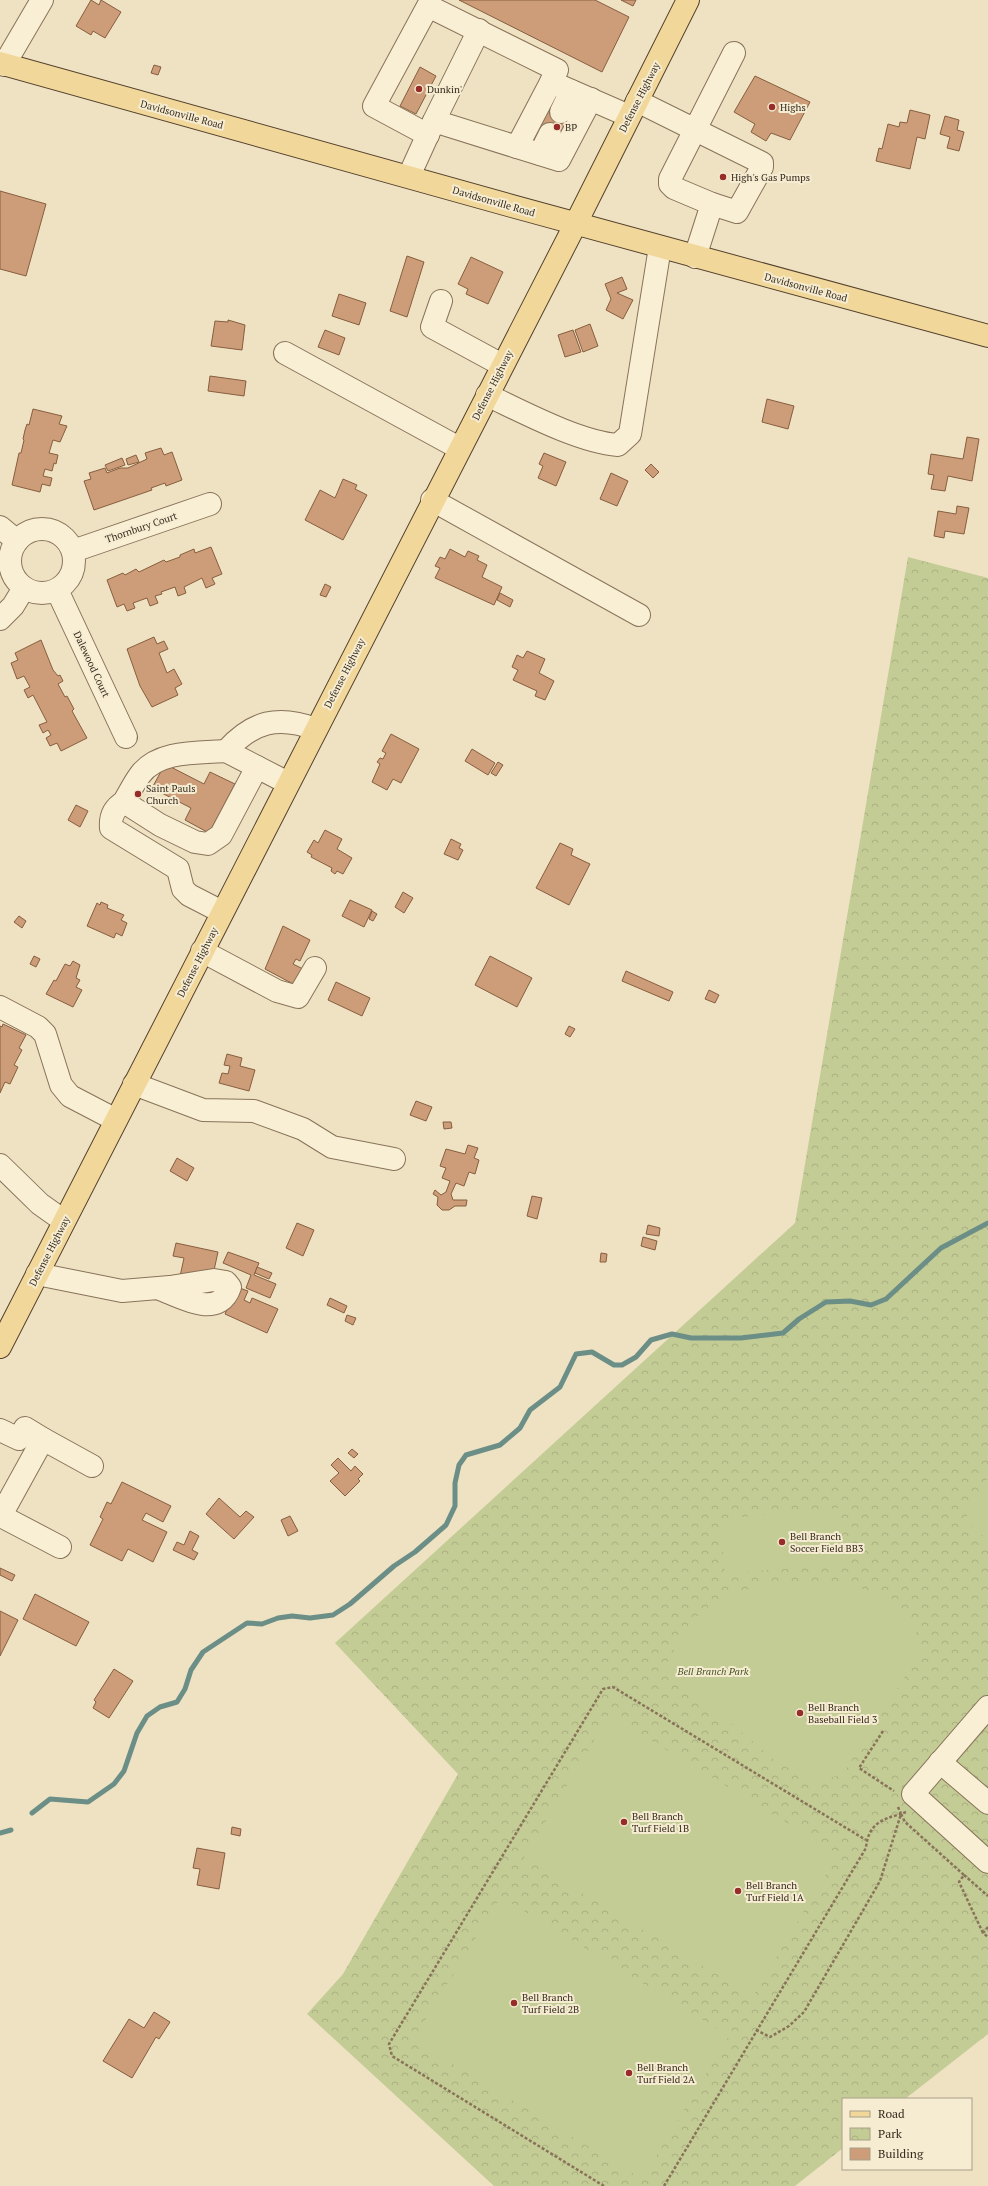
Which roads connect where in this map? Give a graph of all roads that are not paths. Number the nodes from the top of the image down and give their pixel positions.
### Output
1 (42, 0) edge
2 (688, 0) edge
3 (479, 30) junction
4 (734, 53) dead end
5 (2, 64) edge
6 (551, 82) junction
7 (581, 95) junction
8 (633, 108) junction
9 (561, 112) dead end
10 (431, 128) junction
11 (694, 131) junction
12 (550, 134) dead end
13 (517, 147) junction
14 (540, 154) junction
15 (409, 176) junction
16 (712, 204) junction
17 (574, 225) junction
18 (660, 247) junction
19 (695, 257) junction
20 (441, 301) dead end
21 (988, 336) edge
22 (285, 353) dead end
23 (502, 365) junction
24 (487, 395) junction
25 (459, 448) junction
26 (432, 500) junction
27 (210, 504) dead end
28 (0, 527) edge
29 (17, 540) junction
30 (72, 551) junction
31 (24, 588) junction
32 (57, 590) junction
33 (639, 615) dead end
34 (0, 619) edge
35 (316, 729) junction
36 (126, 737) dead end
37 (226, 751) junction
38 (257, 767) junction
39 (288, 783) junction
40 (124, 802) junction
41 (222, 912) junction
42 (202, 951) junction
43 (315, 968) dead end
44 (0, 1007) edge
45 (134, 1084) junction
46 (116, 1120) junction
47 (394, 1160) dead end
48 (0, 1165) edge
49 (64, 1221) junction
50 (38, 1274) junction
51 (160, 1288) dead end
52 (0, 1347) edge
53 (0, 1430) edge
54 (43, 1439) junction
55 (92, 1466) dead end
56 (0, 1516) edge
57 (60, 1547) dead end
58 (984, 1721) edge
59 (940, 1762) junction
60 (988, 1803) edge
61 (988, 1862) edge

1 - 5 street
2 - 8 main road, Defense Highway
3 - 6 street
3 - 10 street
3 - 10 street
4 - 11 street
5 - 15 main road, Davidsonville Road
6 - 7 street
6 - 13 street
7 - 8 street
7 - 9 street
7 - 14 street
8 - 11 street
8 - 17 main road, Defense Highway
10 - 13 street
10 - 15 street
11 - 16 street
11 - 16 street
12 - 14 street
13 - 14 street
15 - 17 main road, Davidsonville Road
16 - 19 street
17 - 18 main road, Davidsonville Road
17 - 23 main road, Defense Highway
18 - 19 main road, Davidsonville Road
18 - 24 street
19 - 21 main road, Davidsonville Road
20 - 23 street
22 - 25 street
23 - 24 main road, Defense Highway
24 - 25 main road, Defense Highway
25 - 26 main road, Defense Highway
26 - 33 street
26 - 35 main road, Defense Highway
27 - 30 street, Thornbury Court
28 - 29 street
29 - 30 street
29 - 31 street
30 - 32 street
31 - 32 street
31 - 34 street
32 - 36 street, Dalewood Court
35 - 37 street
35 - 39 main road, Defense Highway
37 - 38 street
37 - 40 street
38 - 39 street
38 - 40 street
39 - 41 main road, Defense Highway
40 - 41 street
41 - 42 main road, Defense Highway
42 - 43 street
42 - 45 main road, Defense Highway
44 - 46 street
45 - 46 main road, Defense Highway
45 - 47 street
46 - 49 main road, Defense Highway
48 - 49 street
49 - 50 main road, Defense Highway
50 - 51 street
50 - 52 main road, Defense Highway
53 - 54 street
54 - 55 street
54 - 56 street
56 - 57 street
58 - 59 street
59 - 60 street
59 - 61 street

